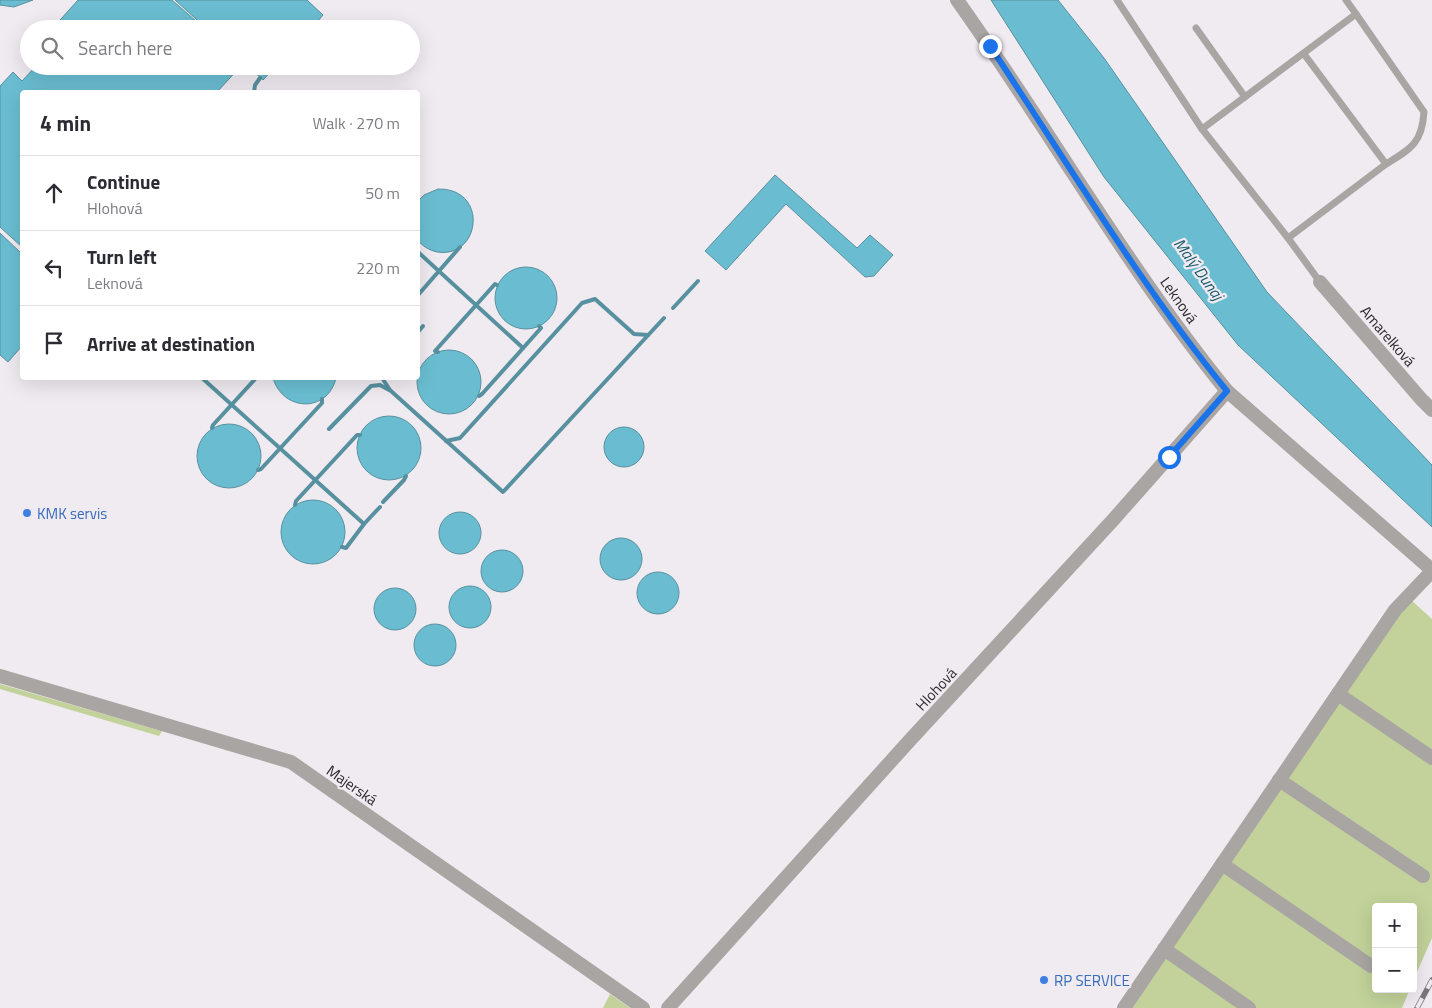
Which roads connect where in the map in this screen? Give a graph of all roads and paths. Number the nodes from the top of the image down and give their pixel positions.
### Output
1 (957, 0) edge
2 (1117, 0) edge
3 (1346, 0) edge
4 (1356, 14) junction
5 (1196, 28) dead end
6 (1304, 54) junction
7 (1245, 97) junction
8 (1202, 129) junction
9 (1386, 164) junction
10 (1288, 238) junction
11 (1320, 282) joint
12 (1227, 391) junction
13 (1432, 410) edge
14 (1432, 570) edge
15 (0, 676) edge
16 (1338, 694) junction
17 (1432, 758) edge
18 (1279, 780) junction
19 (1222, 864) junction
20 (1423, 876) dead end
21 (1164, 949) junction
22 (1371, 966) dead end
23 (643, 1008) edge
24 (668, 1008) edge
25 (1124, 1008) edge
26 (1249, 1008) edge

1 - 12 street, Leknová
2 - 8 lane
3 - 4 lane
4 - 6 lane
4 - 9 lane
5 - 7 lane
6 - 7 lane
6 - 9 lane
7 - 8 lane
8 - 10 lane
9 - 10 lane
10 - 11 lane
11 - 13 street, Amarelková
12 - 14 street, Leknová
12 - 24 street, Hlohová
14 - 16 street
15 - 23 street, Majerská
16 - 17 street
16 - 18 street
18 - 19 street
18 - 20 street
19 - 21 street
19 - 22 street
21 - 25 street
21 - 26 street

